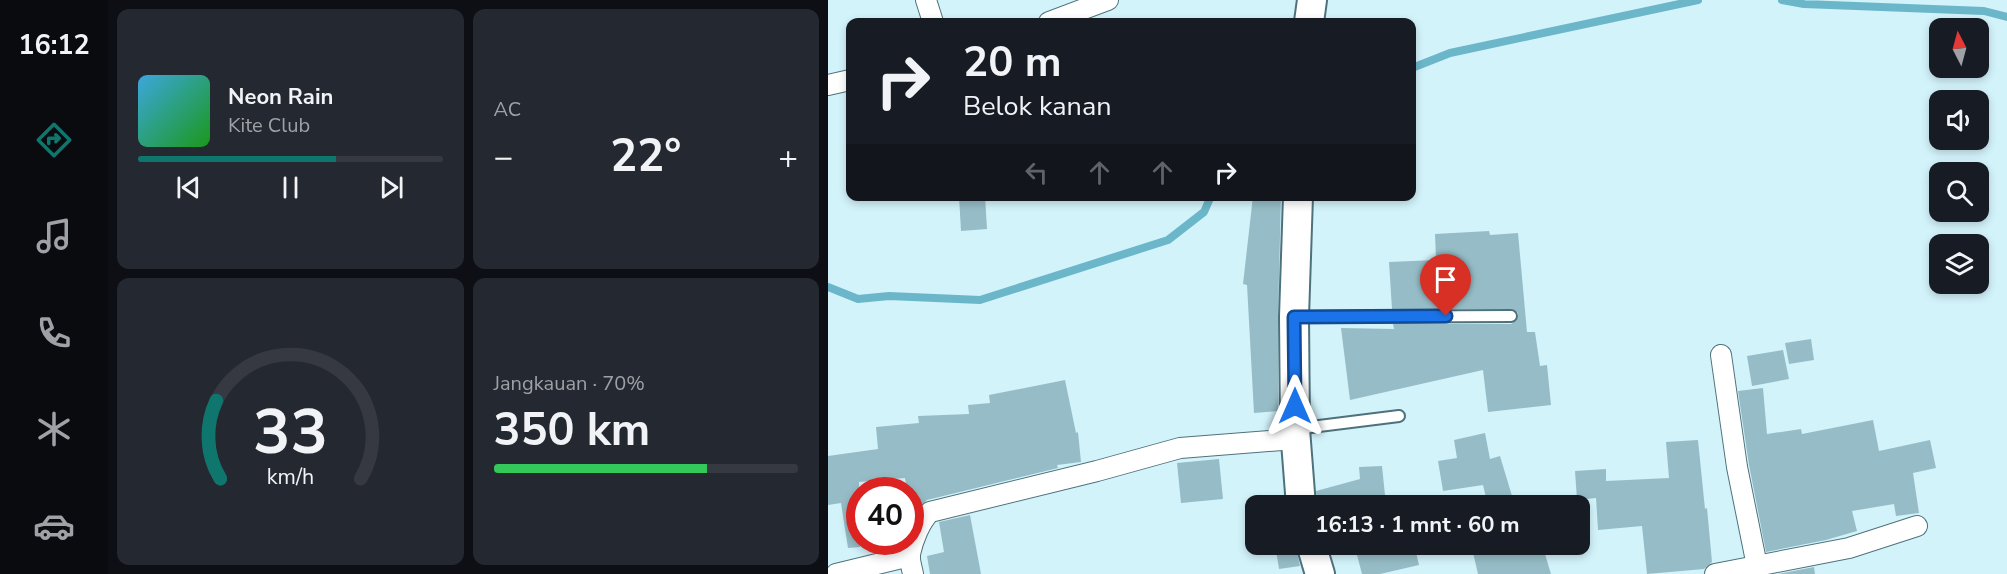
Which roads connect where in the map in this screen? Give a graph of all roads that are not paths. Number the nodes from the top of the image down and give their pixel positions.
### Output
1 (926, 0) edge
2 (1108, 0) edge
3 (932, 18) edge
4 (1060, 18) edge
5 (846, 81) edge
6 (828, 85) edge
7 (1298, 201) edge
8 (1511, 316) dead end
9 (1294, 317) junction
10 (1721, 355) dead end
11 (1399, 416) dead end
12 (1295, 434) junction
13 (1300, 495) edge
14 (1917, 526) dead end
15 (1314, 555) edge
16 (911, 565) edge
17 (1757, 566) junction
18 (836, 574) edge
19 (1320, 574) edge
20 (1715, 574) edge

1 - 3 street
2 - 4 street
5 - 6 street
7 - 9 street
8 - 9 lane
9 - 12 street
10 - 17 street
11 - 12 lane
12 - 13 street
12 - 16 street
14 - 17 street
15 - 19 street
16 - 18 street
17 - 20 street

